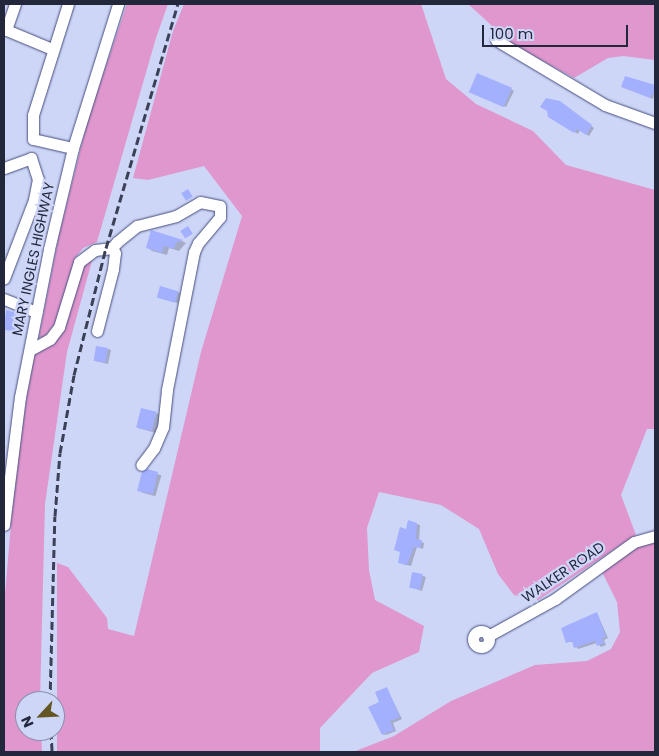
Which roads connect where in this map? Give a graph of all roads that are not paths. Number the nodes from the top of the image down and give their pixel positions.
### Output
1 (68, 4) edge
2 (118, 4) edge
3 (11, 5) edge
4 (5, 30) edge
5 (496, 40) dead end
6 (52, 49) junction
7 (655, 123) edge
8 (33, 139) junction
9 (73, 148) junction
10 (31, 158) junction
11 (4, 168) edge
12 (112, 248) junction
13 (4, 278) edge
14 (4, 299) edge
15 (37, 312) junction
16 (97, 330) dead end
17 (30, 350) junction
18 (141, 465) dead end
19 (4, 525) edge
20 (655, 536) edge
21 (488, 636) dead end

1 - 6 street
2 - 9 street, MARY INGLES HIGHWAY
3 - 4 street
4 - 6 street
5 - 7 street
6 - 8 street
8 - 9 street
8 - 10 street
9 - 15 street, MARY INGLES HIGHWAY
10 - 11 street
10 - 13 street
12 - 16 street
12 - 17 street
12 - 18 street
14 - 15 street
15 - 17 street, MARY INGLES HIGHWAY
17 - 19 street, MARY INGLES HIGHWAY
20 - 21 street, WALKER ROAD

